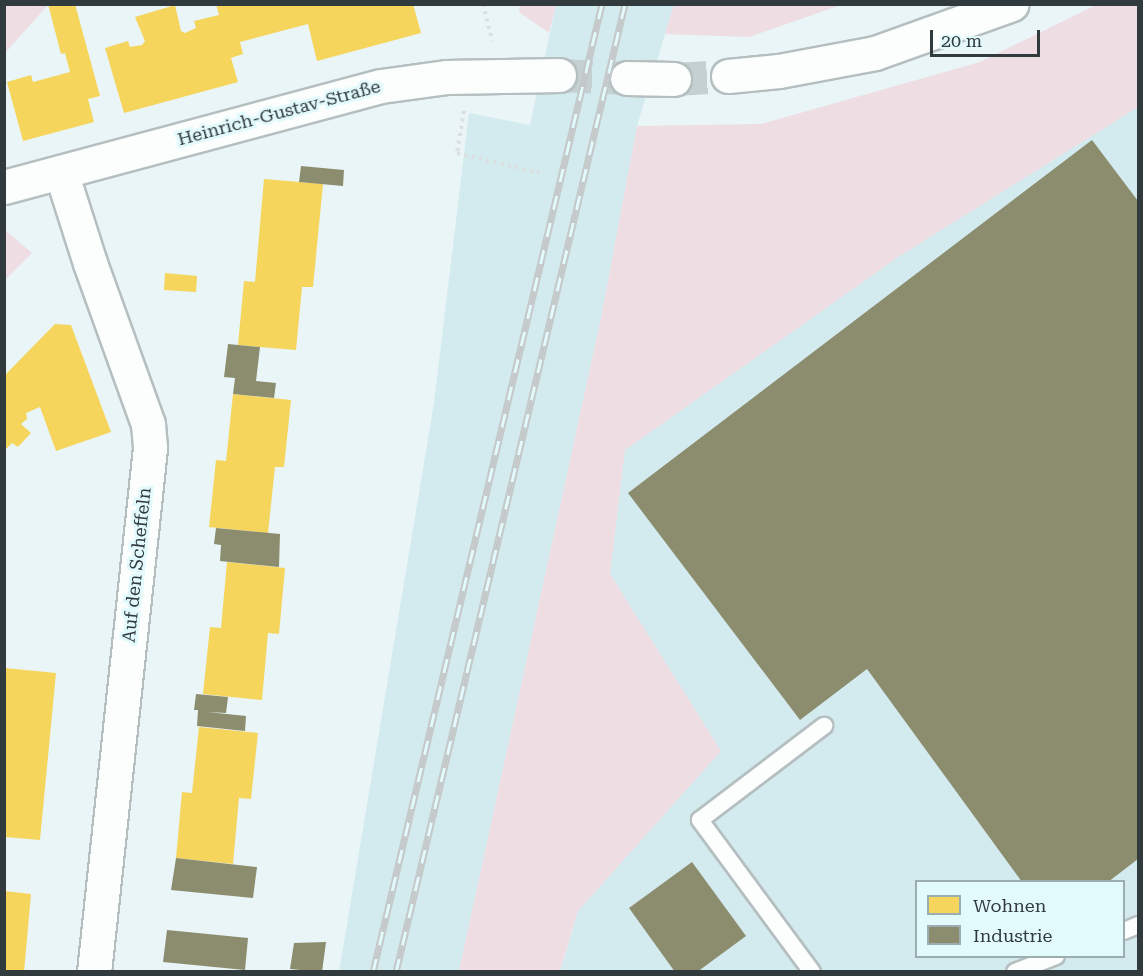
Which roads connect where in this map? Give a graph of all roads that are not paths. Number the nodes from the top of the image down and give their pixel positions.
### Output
1 (1012, 4) edge
2 (559, 75) tunnel mouth
3 (728, 76) tunnel mouth
4 (627, 78) tunnel mouth
5 (674, 79) tunnel mouth
6 (61, 172) junction
7 (4, 187) edge
8 (824, 726) dead end
9 (1054, 962) edge
10 (94, 972) edge
11 (812, 972) edge
12 (1016, 972) edge

1 - 3 street
2 - 6 street, Heinrich-Gustav-Straße
4 - 5 street
6 - 7 street, Heinrich-Gustav-Straße
6 - 10 street, Auf den Scheffeln
8 - 11 lane
9 - 12 lane

